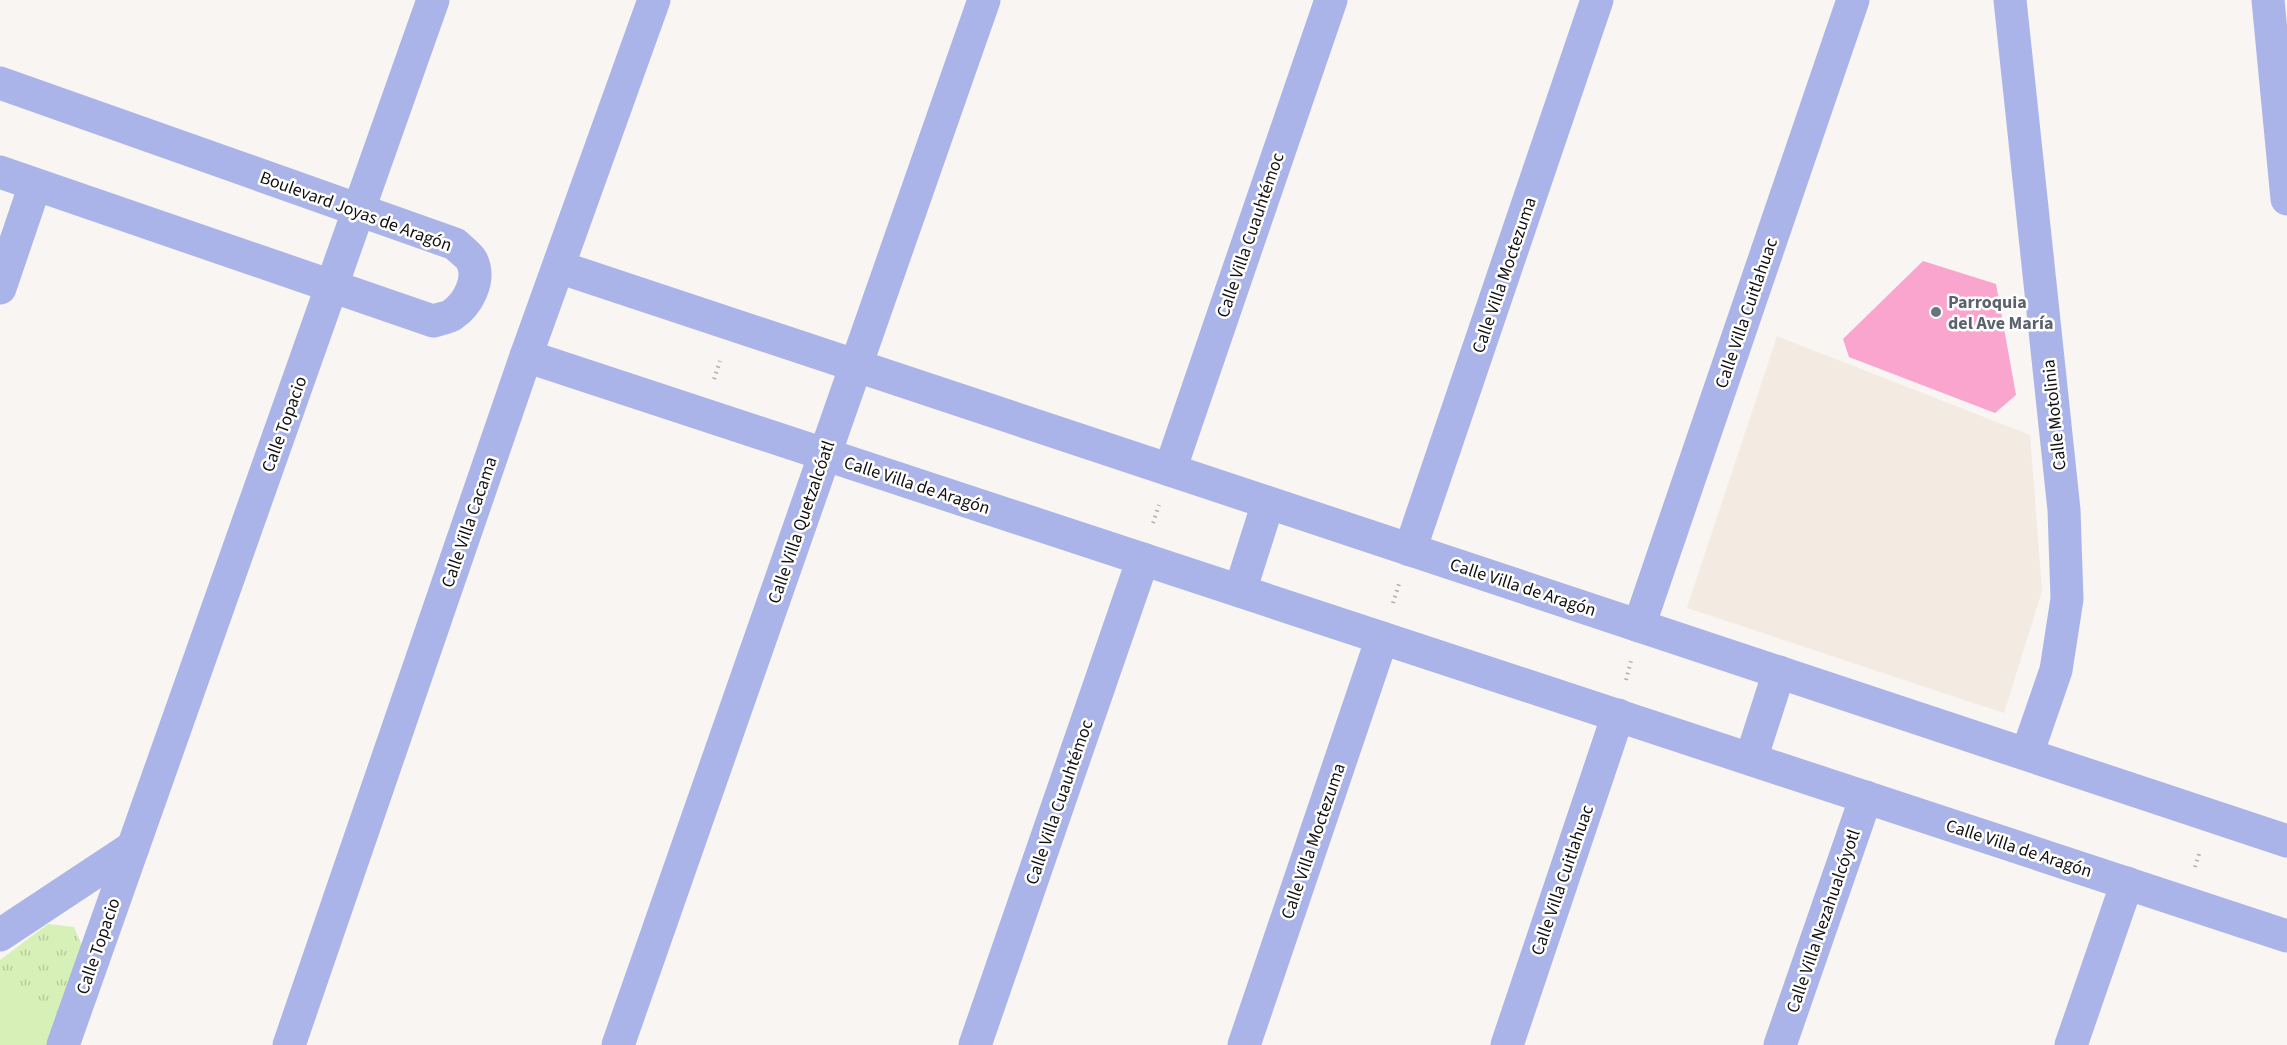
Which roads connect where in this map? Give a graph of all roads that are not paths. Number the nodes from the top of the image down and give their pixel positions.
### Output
1 (433, 0) edge
2 (654, 0) edge
3 (984, 0) edge
4 (1331, 0) edge
5 (1597, 0) edge
6 (1853, 0) edge
7 (2010, 0) edge
8 (2268, 0) edge
9 (0, 83) edge
10 (0, 172) edge
11 (35, 185) junction
12 (2287, 199) edge
13 (360, 211) junction
14 (560, 267) junction
15 (333, 285) junction
16 (0, 288) edge
17 (526, 356) junction
18 (856, 366) junction
19 (825, 454) junction
20 (1170, 470) junction
21 (1268, 503) junction
22 (1410, 550) junction
23 (1143, 559) junction
24 (1240, 591) junction
25 (1639, 626) junction
26 (1382, 638) junction
27 (1779, 672) junction
28 (1618, 716) junction
29 (2026, 754) junction
30 (1751, 759) junction
31 (1866, 797) junction
32 (2287, 841) edge
33 (133, 847) junction
34 (2127, 883) junction
35 (0, 935) edge
36 (2287, 936) edge
37 (63, 1045) edge
38 (289, 1045) edge
39 (618, 1045) edge
40 (975, 1045) edge
41 (1244, 1045) edge
42 (1507, 1045) edge
43 (1780, 1045) edge
44 (2071, 1045) edge

1 - 13 street, Calle Topacio
2 - 14 street, Calle Villa Cacama
3 - 18 street, Calle Villa Quetzalcóatl
4 - 20 street, Calle Villa Cuauhtémoc
5 - 22 street, Calle Villa Moctezuma
6 - 25 street, Calle Villa Cuitlahuac
7 - 29 street, Calle Motolinia
8 - 12 street
9 - 13 street, Boulevard Joyas de Aragón
10 - 11 street, Boulevard Joyas de Aragón
11 - 15 street, Boulevard Joyas de Aragón
11 - 16 street
13 - 15 street, Calle Topacio
13 - 15 street, Boulevard Joyas de Aragón
14 - 17 street, Calle Villa Cacama
14 - 18 street, Calle Villa de Aragón
15 - 33 street, Calle Topacio
17 - 19 street, Calle Villa de Aragón
17 - 38 street, Calle Villa Cacama
18 - 19 street, Calle Villa Quetzalcóatl
18 - 20 street, Calle Villa de Aragón
19 - 23 street, Calle Villa de Aragón
19 - 39 street, Calle Villa Quetzalcóatl
20 - 21 street, Calle Villa de Aragón
21 - 22 street, Calle Villa de Aragón
21 - 24 street
22 - 25 street, Calle Villa de Aragón
23 - 24 street, Calle Villa de Aragón
23 - 40 street, Calle Villa Cuauhtémoc
24 - 26 street, Calle Villa de Aragón
25 - 27 street, Calle Villa de Aragón
26 - 28 street, Calle Villa de Aragón
26 - 41 street, Calle Villa Moctezuma
27 - 29 street, Calle Villa de Aragón
27 - 30 street
28 - 30 street, Calle Villa de Aragón
28 - 42 street, Calle Villa Cuitlahuac
29 - 32 street, Calle Villa de Aragón
30 - 31 street, Calle Villa de Aragón
31 - 34 street, Calle Villa de Aragón
31 - 43 street, Calle Villa Nezahualcóyotl
33 - 35 street, Calle Topacio
33 - 37 street, Calle Topacio
34 - 36 street, Calle Villa de Aragón
34 - 44 street

